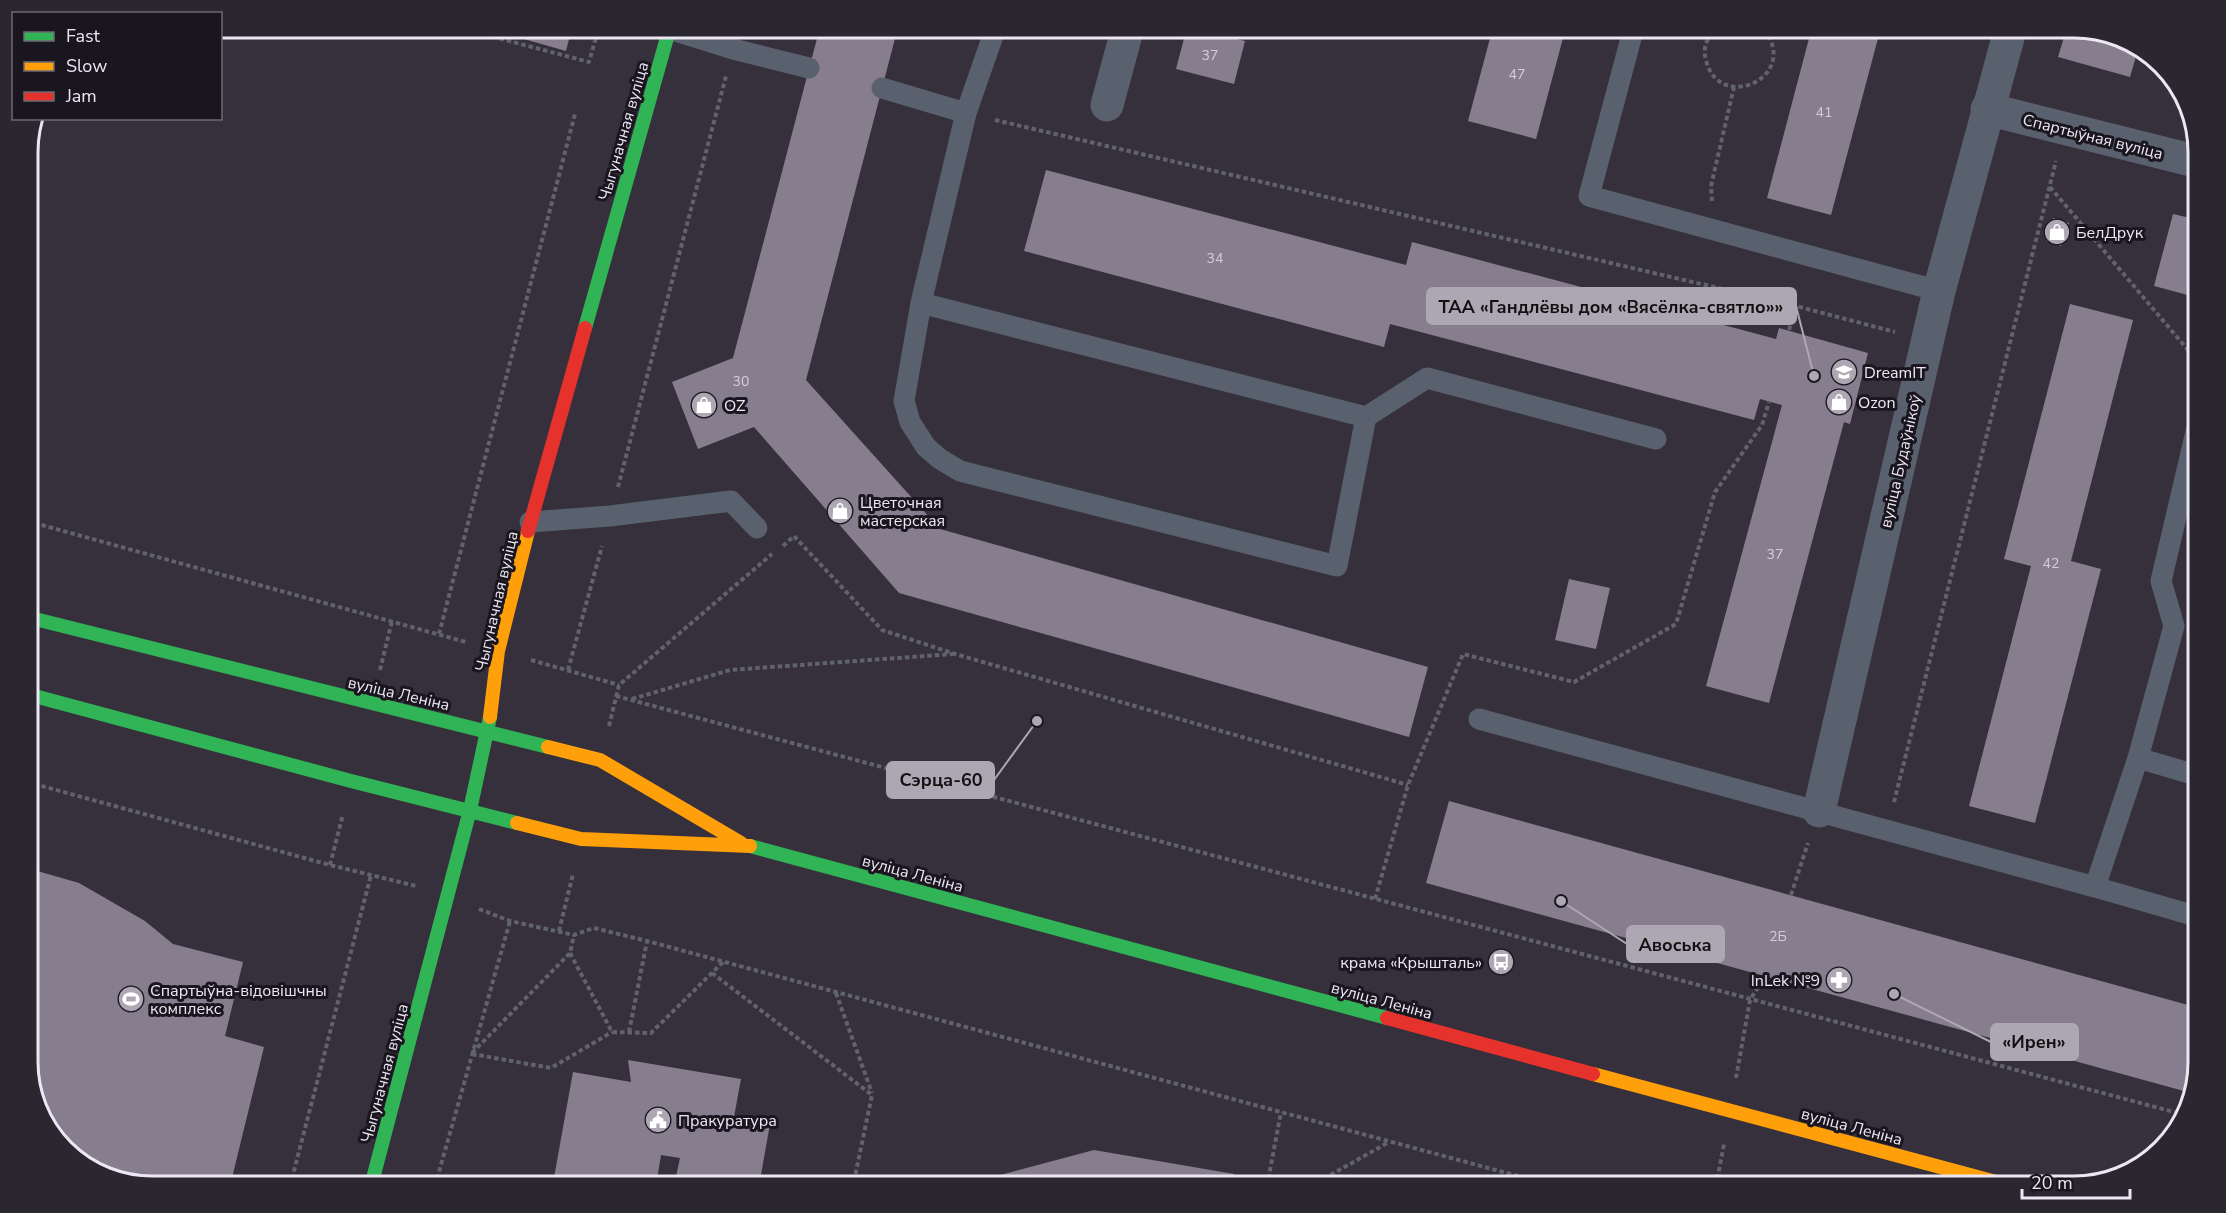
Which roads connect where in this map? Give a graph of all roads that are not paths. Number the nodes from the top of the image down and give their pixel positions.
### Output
1 (667, 38) edge
2 (700, 38) edge
3 (992, 38) edge
4 (1125, 38) edge
5 (1631, 38) edge
6 (2009, 38) edge
7 (809, 68) dead end
8 (882, 88) dead end
9 (1107, 105) dead end
10 (1988, 109) junction
11 (966, 113) junction
12 (2188, 159) edge
13 (1939, 291) junction
14 (921, 303) junction
15 (1366, 417) junction
16 (1656, 439) dead end
17 (2188, 466) edge
18 (530, 522) junction
19 (757, 528) dead end
20 (38, 619) edge
21 (38, 697) edge
22 (1479, 719) dead end
23 (488, 731) junction
24 (2138, 758) junction
25 (2188, 773) edge
26 (470, 810) junction
27 (1819, 811) junction
28 (745, 845) junction
29 (2095, 887) junction
30 (2188, 914) edge
31 (374, 1176) edge
32 (1974, 1176) edge

1 - 18 main road, Чыгуначная вуліца
2 - 7 lane
3 - 11 lane
4 - 9 street
5 - 13 lane
6 - 10 street, вуліца Будаўнікоў
8 - 11 lane
10 - 12 street, Спартыўная вуліца
10 - 13 street, вуліца Будаўнікоў
11 - 14 lane
13 - 27 street, вуліца Будаўнікоў
14 - 15 lane
14 - 15 lane
15 - 16 lane
17 - 24 lane
18 - 19 lane
18 - 23 main road, Чыгуначная вуліца
20 - 23 main road, вуліца Леніна
21 - 26 main road, вуліца Леніна
22 - 27 lane
23 - 26 main road, Чыгуначная вуліца
23 - 28 main road, вуліца Леніна
24 - 25 lane
24 - 29 lane
26 - 28 main road, вуліца Леніна
26 - 31 main road, Чыгуначная вуліца
27 - 29 lane
28 - 32 main road, вуліца Леніна
29 - 30 lane

